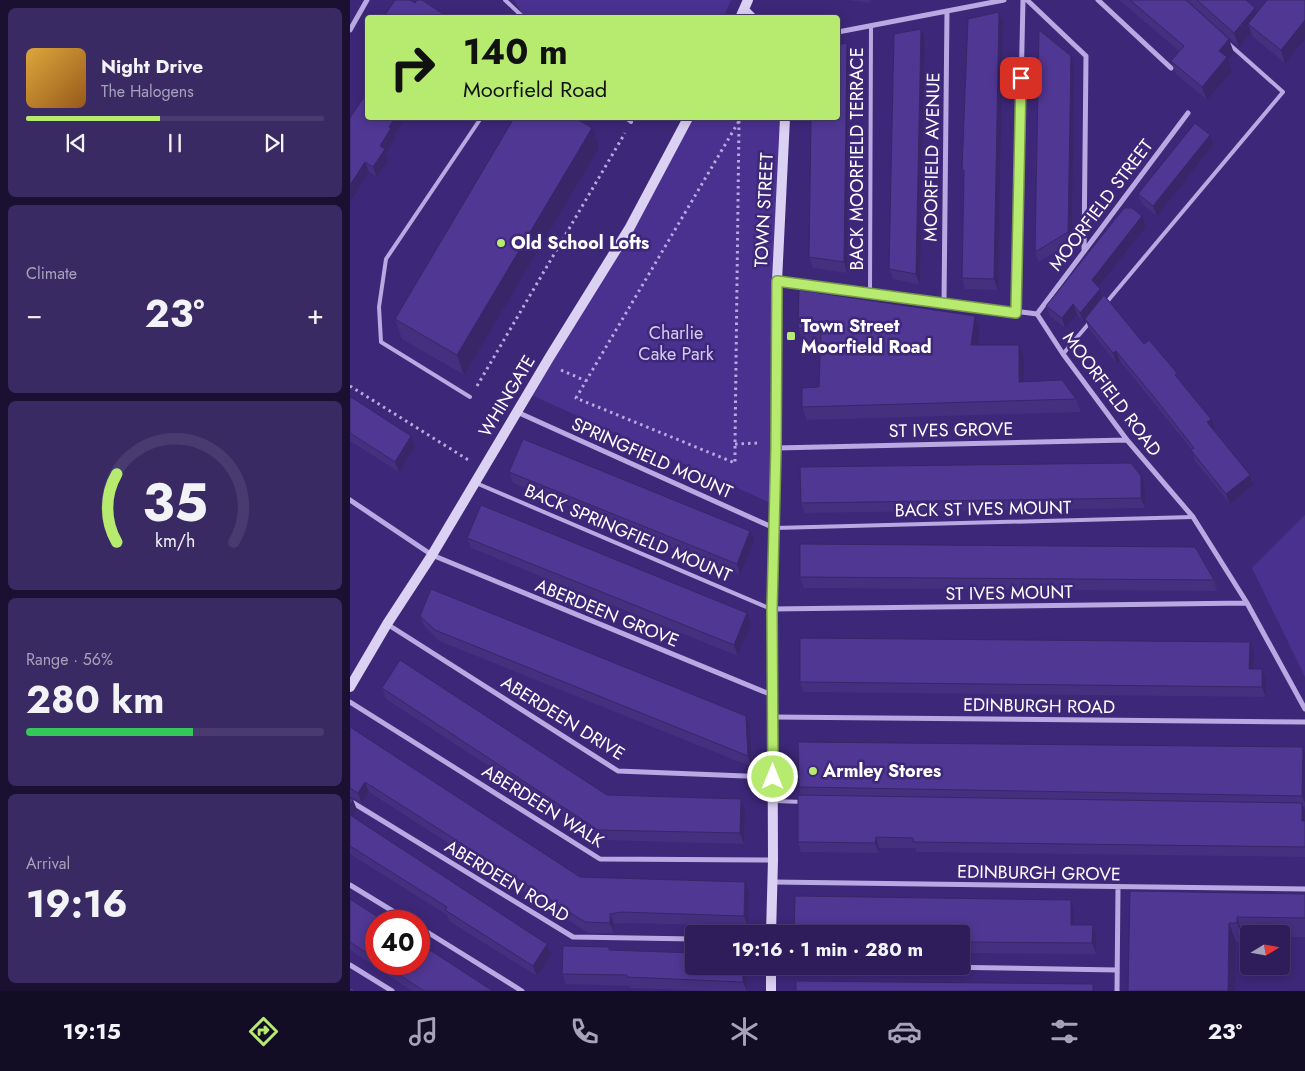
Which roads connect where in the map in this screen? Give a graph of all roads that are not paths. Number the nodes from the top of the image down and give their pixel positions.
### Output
1 (367, 0) edge
2 (505, 0) edge
3 (1004, 0) edge
4 (1023, 0) edge
5 (1027, 0) edge
6 (1098, 0) edge
7 (989, 2) edge
8 (947, 11) junction
9 (521, 15) edge
10 (871, 26) junction
11 (350, 30) edge
12 (840, 32) edge
13 (1224, 39) edge
14 (1172, 68) edge
15 (1188, 113) dead end
16 (480, 120) edge
17 (628, 120) edge
18 (687, 120) edge
19 (785, 120) edge
20 (631, 122) road end
21 (1084, 251) junction
22 (777, 281) junction
23 (870, 292) junction
24 (944, 303) junction
25 (1100, 309) edge
26 (1016, 313) junction
27 (1037, 314) junction
28 (1094, 317) edge
29 (1063, 354) junction
30 (470, 398) road end
31 (517, 412) junction
32 (1127, 440) junction
33 (776, 445) junction
34 (474, 482) junction
35 (350, 500) edge
36 (1193, 517) junction
37 (775, 528) junction
38 (432, 556) junction
39 (1247, 603) junction
40 (772, 609) junction
41 (386, 624) junction
42 (350, 687) edge
43 (772, 695) junction
44 (350, 702) edge
45 (1305, 709) edge
46 (773, 717) junction
47 (1305, 722) edge
48 (773, 777) junction
49 (350, 800) edge
50 (773, 801) junction
51 (812, 802) edge
52 (773, 860) junction
53 (772, 882) junction
54 (350, 885) edge
55 (1118, 888) junction
56 (1305, 889) edge
57 (391, 910) edge
58 (771, 925) edge
59 (430, 934) edge
60 (685, 939) edge
61 (350, 965) edge
62 (970, 968) edge
63 (1117, 970) junction
64 (771, 975) edge
65 (392, 991) edge
66 (522, 991) edge
67 (771, 991) edge
68 (1117, 991) edge

1 - 11 street
2 - 9 lane
3 - 7 street
4 - 26 street
5 - 21 street
6 - 14 street
7 - 8 street
8 - 10 street
8 - 24 street, MOORFIELD AVENUE
10 - 12 street
10 - 23 lane, BACK MOORFIELD TERRACE
13 - 25 lane
15 - 21 street, MOORFIELD STREET
16 - 30 lane
17 - 20 lane
18 - 31 street, WHINGATE
19 - 22 street, TOWN STREET
21 - 27 street, MOORFIELD STREET
22 - 23 street
22 - 33 street, TOWN STREET
23 - 24 street
24 - 26 street
26 - 27 street
27 - 29 street, MOORFIELD ROAD
28 - 29 lane
29 - 32 street, MOORFIELD ROAD
31 - 34 street, WHINGATE
31 - 37 street, SPRINGFIELD MOUNT
32 - 33 street, ST IVES GROVE
32 - 36 street, MOORFIELD ROAD
33 - 37 street, TOWN STREET
34 - 38 street, WHINGATE
34 - 40 lane, BACK SPRINGFIELD MOUNT
35 - 38 street, ABERDEEN GROVE
36 - 37 lane, BACK ST IVES MOUNT
36 - 39 street, MOORFIELD ROAD
37 - 40 street, TOWN STREET
38 - 41 street, WHINGATE
38 - 43 street, ABERDEEN GROVE
39 - 40 street, ST IVES MOUNT
39 - 45 street, MOORFIELD ROAD
40 - 43 street, TOWN STREET
41 - 42 street, WHINGATE
41 - 48 street, ABERDEEN DRIVE
43 - 46 street, TOWN STREET
44 - 52 street, ABERDEEN WALK
46 - 47 street, EDINBURGH ROAD
46 - 48 street, TOWN STREET
48 - 50 street, TOWN STREET
49 - 60 street, ABERDEEN ROAD
50 - 51 lane
50 - 52 street, TOWN STREET
52 - 53 street, TOWN STREET
53 - 55 street, EDINBURGH GROVE
53 - 58 street, TOWN STREET
54 - 57 street
55 - 56 street, EDINBURGH GROVE
55 - 63 street
59 - 66 street
61 - 65 street
62 - 63 street
63 - 68 street
64 - 67 street

